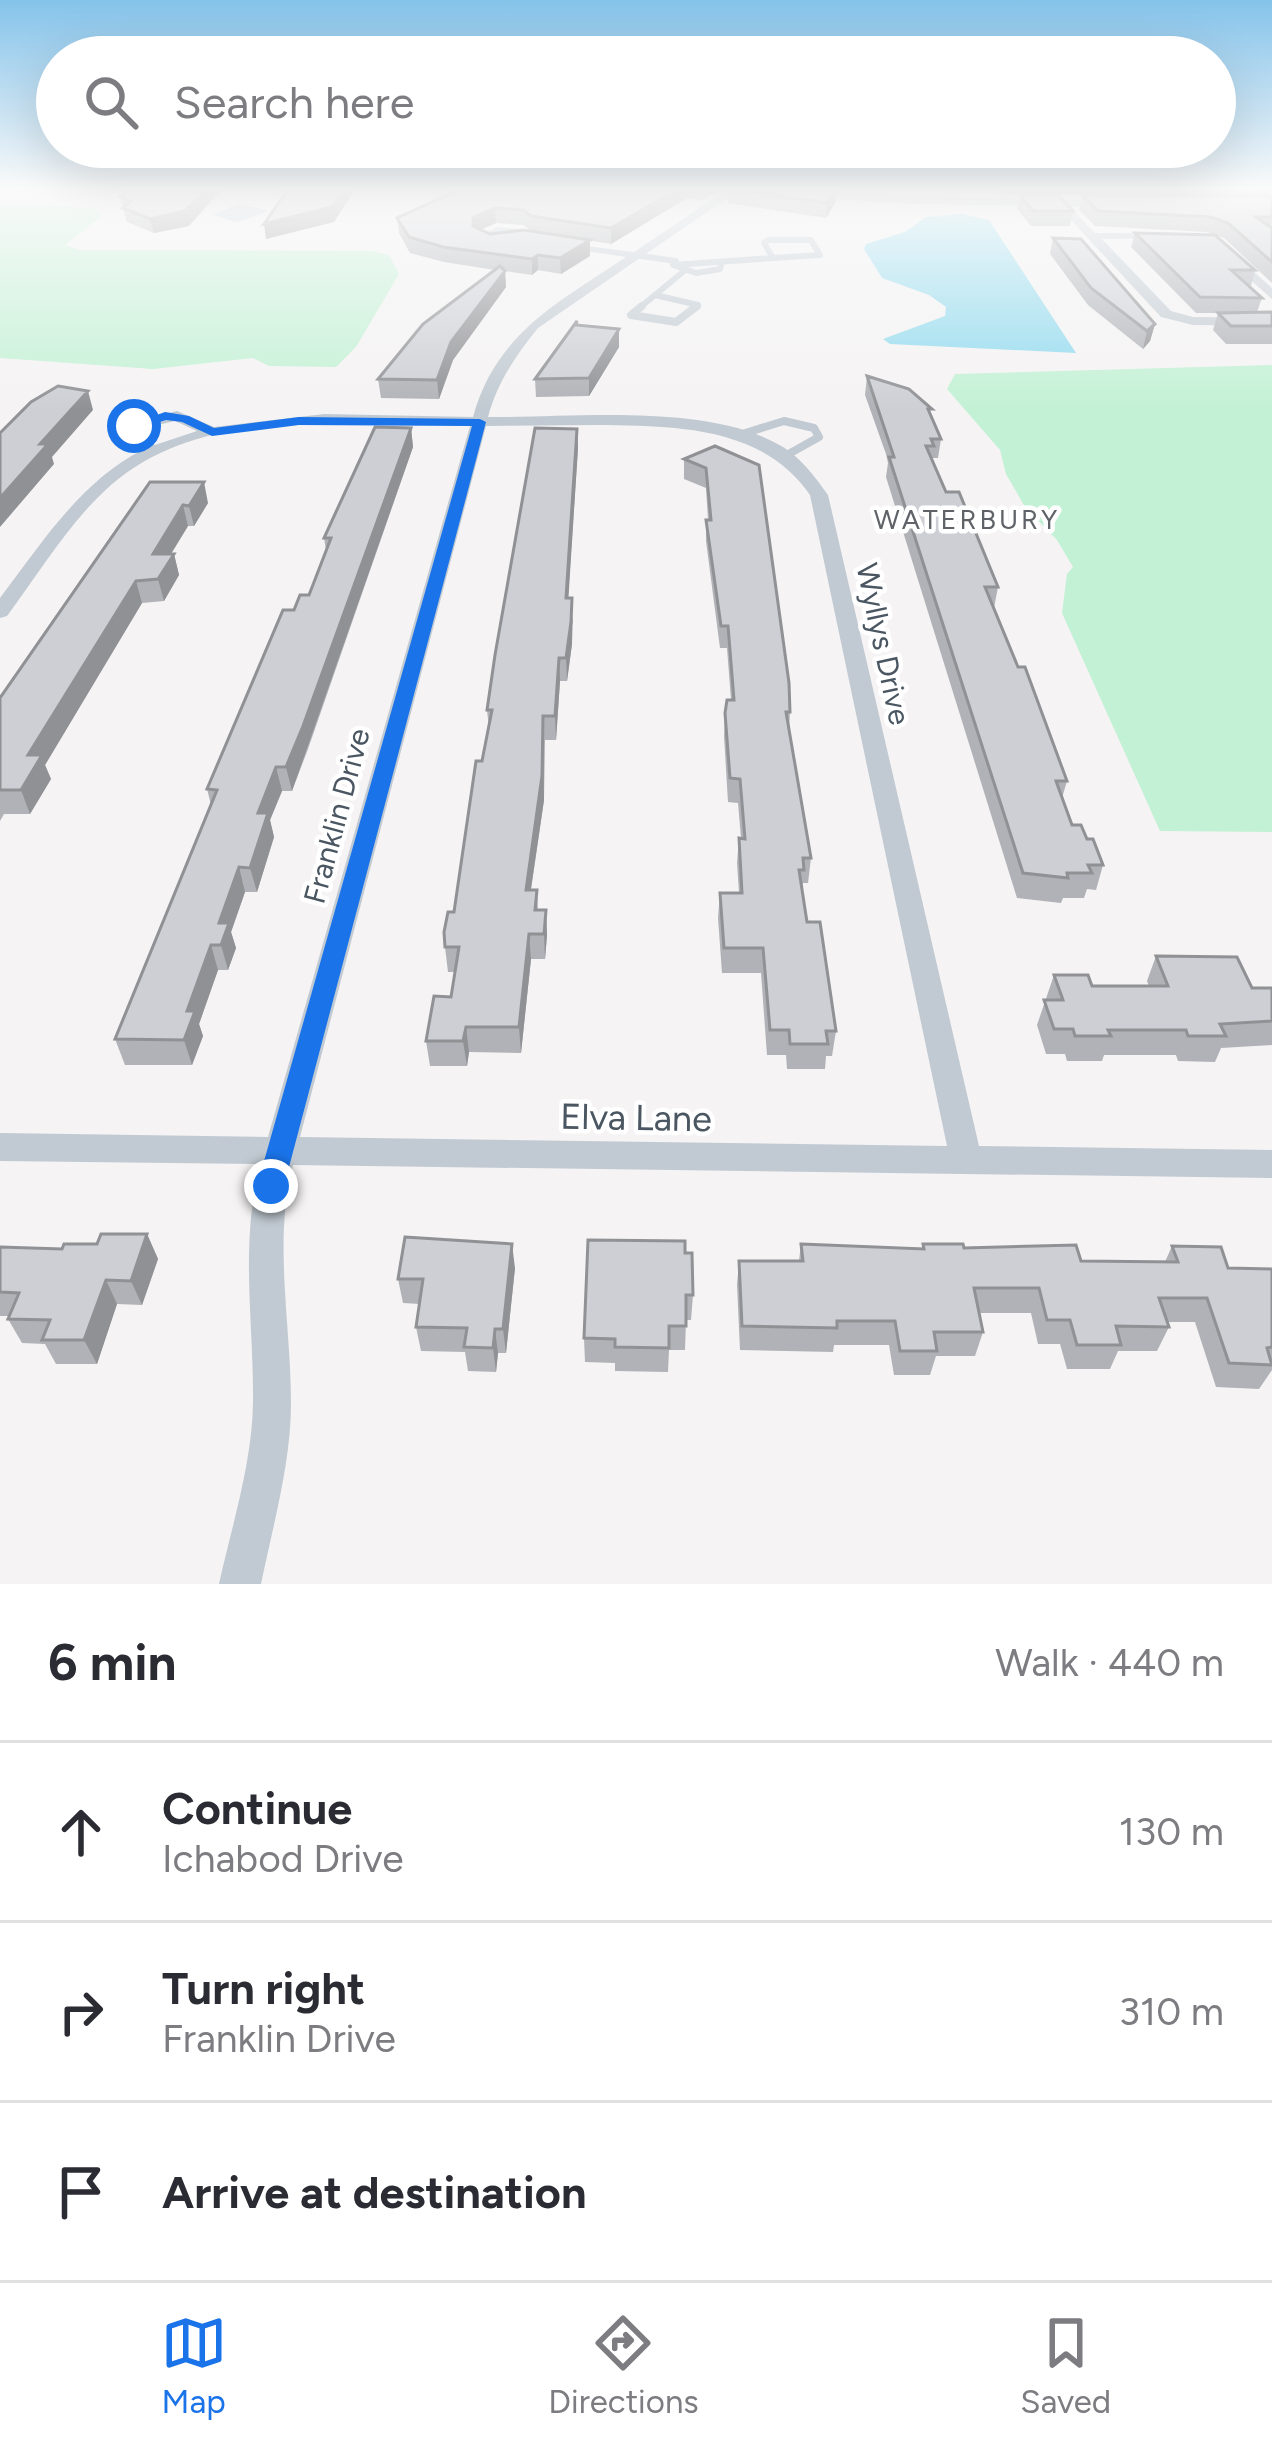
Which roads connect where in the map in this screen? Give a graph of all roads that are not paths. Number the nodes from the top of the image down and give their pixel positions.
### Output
1 (624, 262) edge
2 (675, 262) edge
3 (722, 262) edge
4 (1116, 262) edge
5 (1236, 262) edge
6 (684, 271) junction
7 (656, 295) junction
8 (1272, 295) edge
9 (1272, 322) edge
10 (480, 422) junction
11 (212, 432) junction
12 (735, 436) junction
13 (153, 451) junction
14 (784, 456) junction
15 (0, 612) edge
16 (0, 1147) edge
17 (278, 1152) junction
18 (966, 1161) junction
19 (1272, 1164) edge
20 (240, 1584) edge

1 - 10 street, Franklin Drive
2 - 6 lane
3 - 6 lane
4 - 9 street
5 - 8 street
6 - 7 lane
7 - 7 lane
10 - 11 street, Wyllys Drive
10 - 12 street, Wyllys Drive
10 - 17 street, Franklin Drive
11 - 13 street
11 - 13 street
12 - 14 street, Wyllys Drive
12 - 14 lane
13 - 15 street
14 - 18 street, Wyllys Drive
16 - 17 street, Elva Lane
17 - 18 street, Elva Lane
17 - 20 street, Franklin Drive
18 - 19 street, Elva Lane

